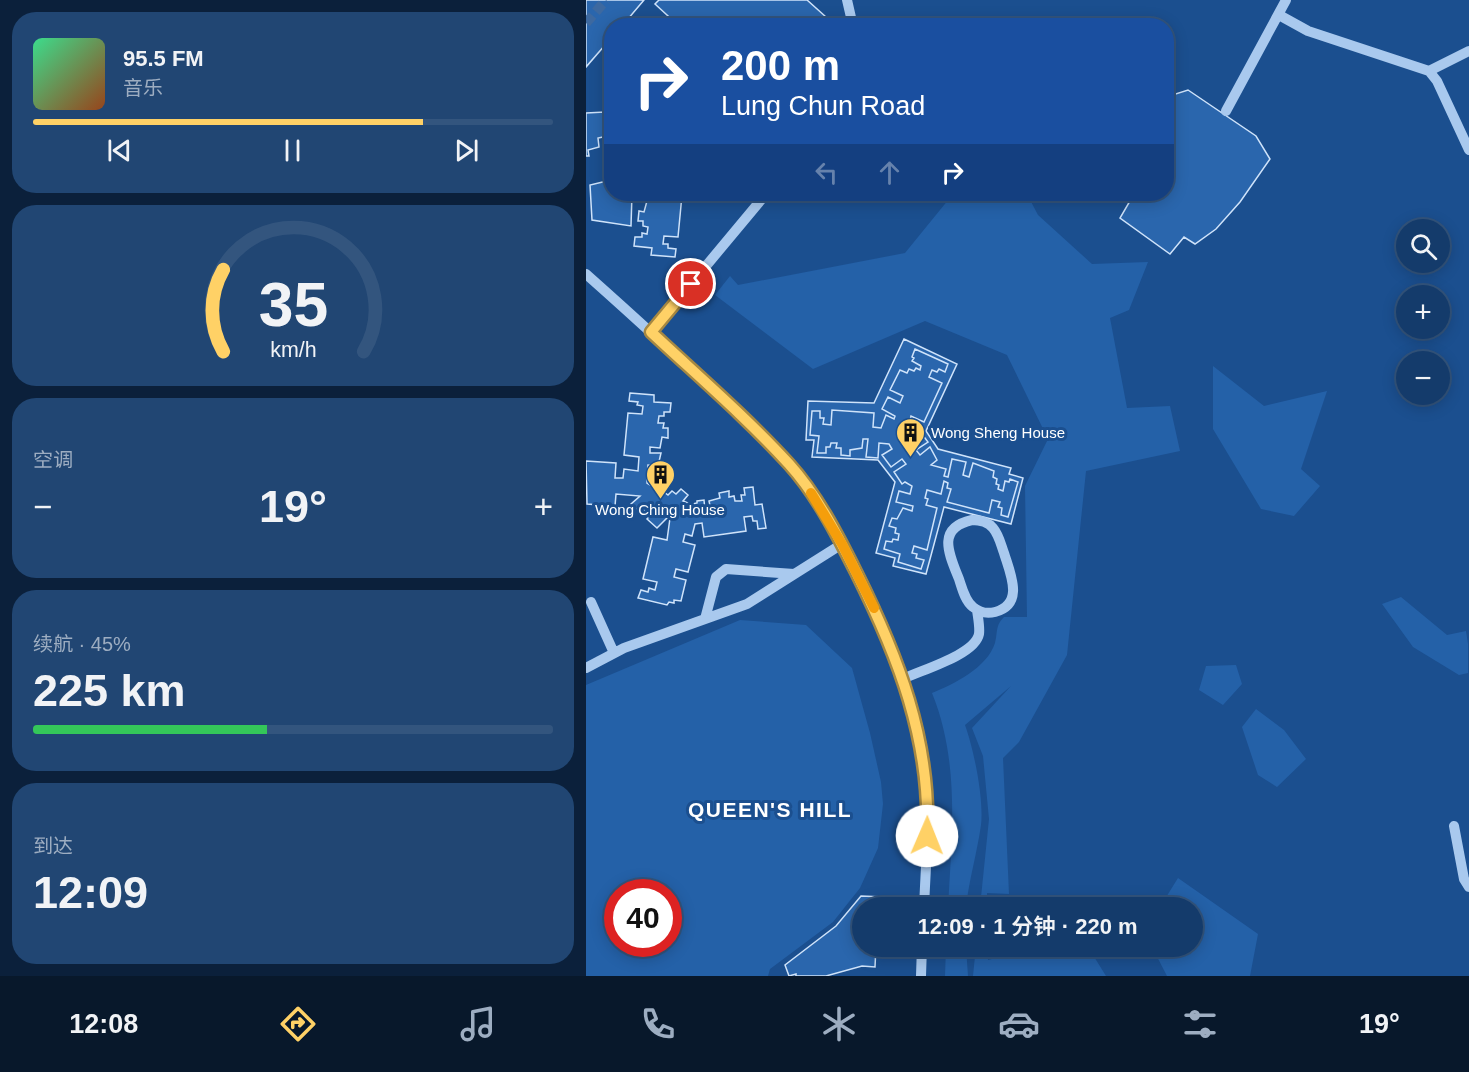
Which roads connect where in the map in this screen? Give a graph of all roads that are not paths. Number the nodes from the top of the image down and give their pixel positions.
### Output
1 (847, 0) edge
2 (1286, 0) edge
3 (1279, 15) junction
4 (851, 18) edge
5 (1468, 51) edge
6 (1429, 71) junction
7 (1226, 111) dead end
8 (1468, 150) edge
9 (760, 201) edge
10 (586, 274) edge
11 (651, 332) junction
12 (842, 544) junction
13 (793, 574) junction
14 (591, 602) dead end
15 (977, 610) junction
16 (705, 619) junction
17 (614, 653) junction
18 (586, 668) edge
19 (903, 679) junction
20 (1454, 826) dead end
21 (1468, 887) edge
22 (924, 897) edge
23 (922, 957) edge
24 (921, 976) edge

1 - 4 street
2 - 3 street
3 - 6 street
3 - 7 street
5 - 6 street
6 - 8 street
9 - 11 street
10 - 11 street
11 - 12 street
12 - 13 street
12 - 19 street
13 - 16 street
13 - 16 street
14 - 17 street
15 - 15 street
15 - 19 street
16 - 17 street
17 - 18 street
19 - 22 street
20 - 21 street
23 - 24 street

